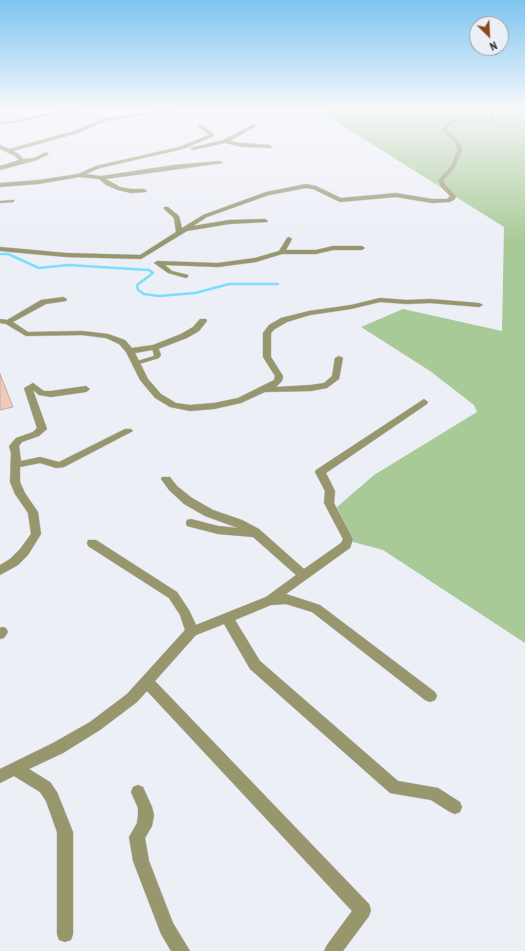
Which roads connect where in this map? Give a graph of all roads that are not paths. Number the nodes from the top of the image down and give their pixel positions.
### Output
1 (11, 152) edge
2 (162, 152) edge
3 (459, 152) edge
4 (46, 154) dead end
5 (22, 161) junction
6 (220, 163) dead end
7 (0, 168) edge
8 (79, 175) junction
9 (100, 178) junction
10 (0, 185) edge
11 (144, 191) dead end
12 (12, 201) dead end
13 (0, 202) edge
14 (166, 208) dead end
15 (265, 222) dead end
16 (186, 229) junction
17 (179, 232) junction
18 (289, 239) dead end
19 (362, 248) dead end
20 (0, 249) edge
21 (282, 252) junction
22 (141, 257) junction
23 (157, 263) junction
24 (186, 276) dead end
25 (63, 298) dead end
26 (479, 305) dead end
27 (203, 321) dead end
28 (4, 322) edge
29 (155, 347) junction
30 (130, 351) junction
31 (338, 358) dead end
32 (136, 363) junction
33 (86, 389) dead end
34 (267, 390) junction
35 (424, 402) dead end
36 (128, 431) dead end
37 (16, 465) junction
38 (166, 479) dead end
39 (191, 523) dead end
40 (256, 533) junction
41 (92, 543) dead end
42 (0, 571) edge
43 (304, 576) junction
44 (270, 600) junction
45 (228, 618) junction
46 (192, 631) junction
47 (146, 682) junction
48 (430, 696) dead end
49 (15, 769) junction
50 (0, 776) edge
51 (138, 792) dead end
52 (455, 807) dead end
53 (65, 934) dead end
54 (181, 951) edge
55 (334, 951) edge

1 - 5 street
2 - 8 street
3 - 16 street
4 - 5 street
5 - 7 street
6 - 9 street
8 - 9 street
8 - 10 street
9 - 11 street
12 - 13 lane
14 - 17 street
15 - 16 street
16 - 17 street
17 - 22 street
18 - 21 street
19 - 21 street
20 - 22 street
21 - 23 street
22 - 23 street
23 - 24 street
25 - 28 street
26 - 34 street
27 - 29 street
28 - 30 street
29 - 30 street
29 - 32 lane
30 - 32 street
31 - 34 street
32 - 34 street
33 - 37 street
35 - 43 street
36 - 37 street
37 - 42 street
38 - 40 street
39 - 40 street
40 - 43 street
41 - 46 street
43 - 44 street
44 - 45 street
44 - 48 street
45 - 46 street
45 - 52 street
46 - 47 street
47 - 49 street
47 - 55 street
49 - 50 street
49 - 53 street
51 - 54 street

